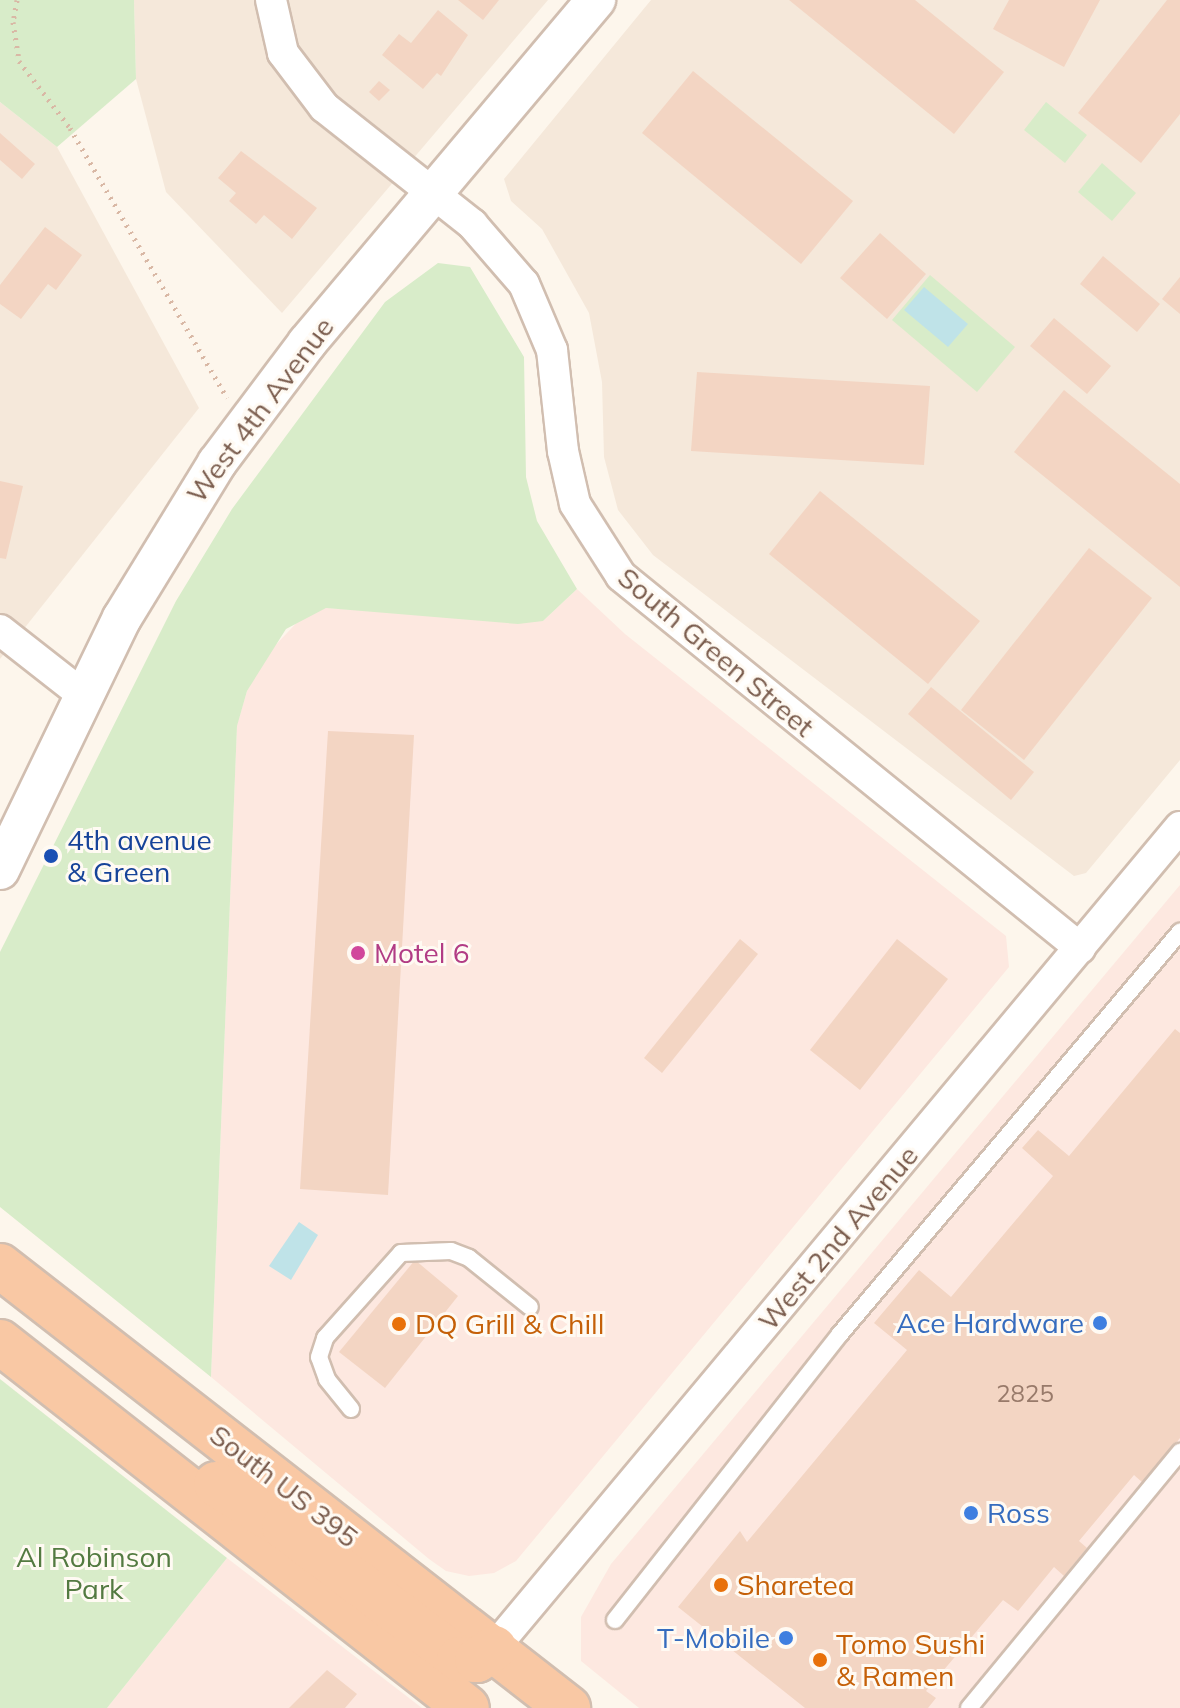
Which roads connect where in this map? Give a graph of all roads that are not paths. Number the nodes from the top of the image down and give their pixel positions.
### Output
1 (271, 0) edge
2 (596, 0) edge
3 (434, 192) junction
4 (0, 630) edge
5 (83, 695) junction
6 (1180, 827) edge
7 (0, 870) edge
8 (1180, 932) edge
9 (1080, 948) junction
10 (0, 1266) edge
11 (530, 1307) dead end
12 (0, 1342) edge
13 (351, 1409) dead end
14 (98, 1420) junction
15 (1180, 1452) edge
16 (615, 1620) dead end
17 (494, 1648) junction
18 (467, 1708) edge
19 (568, 1708) edge
20 (969, 1708) edge

1 - 3 street, South Green Street
2 - 3 street, West 4th Avenue
3 - 5 street, West 4th Avenue
3 - 9 street, South Green Street
4 - 5 street
5 - 7 street, West 4th Avenue
6 - 9 street, West 2nd Avenue
8 - 16 lane
9 - 17 street, West 2nd Avenue
10 - 17 highway, South US 395
11 - 13 lane
12 - 14 highway
14 - 17 highway
14 - 18 highway
15 - 20 lane
17 - 19 highway, South US 395

